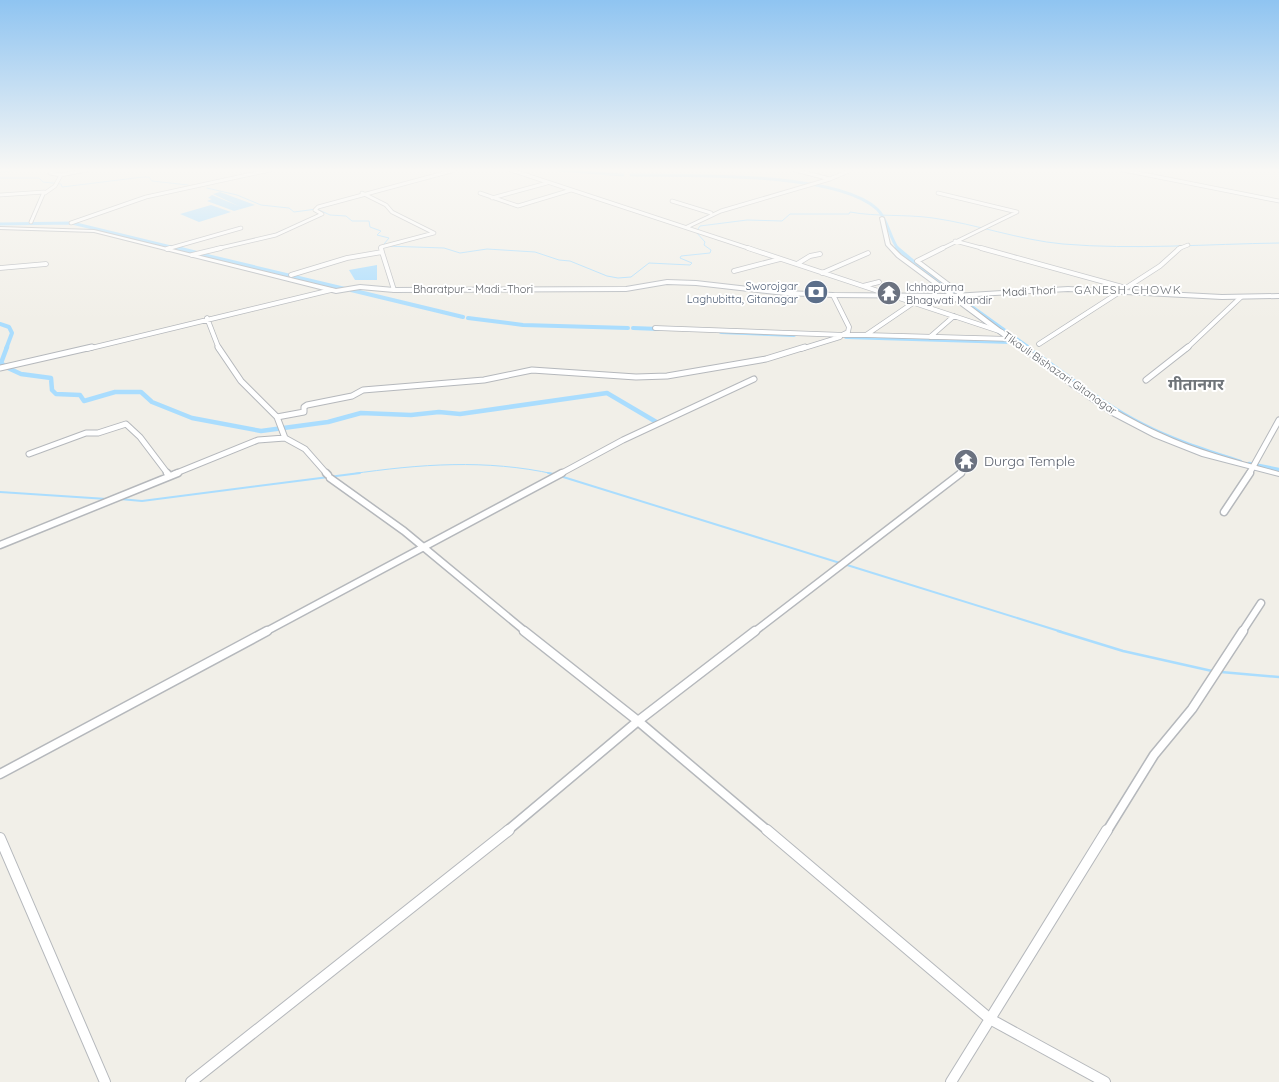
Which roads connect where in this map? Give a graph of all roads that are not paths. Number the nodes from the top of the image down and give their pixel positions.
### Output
1 (77, 220) edge
2 (307, 220) edge
3 (409, 220) edge
4 (667, 220) edge
5 (698, 220) edge
6 (882, 220) edge
7 (999, 220) edge
8 (70, 223) dead end
9 (687, 227) junction
10 (0, 228) edge
11 (241, 228) dead end
12 (955, 241) junction
13 (1188, 245) dead end
14 (167, 249) junction
15 (382, 252) junction
16 (868, 253) dead end
17 (820, 254) dead end
18 (192, 255) junction
19 (781, 259) junction
20 (46, 264) dead end
21 (797, 264) junction
22 (0, 268) edge
23 (734, 272) dead end
24 (822, 273) junction
25 (291, 274) dead end
26 (878, 282) dead end
27 (862, 286) junction
28 (1124, 289) junction
29 (331, 290) junction
30 (394, 290) junction
31 (833, 295) junction
32 (889, 295) junction
33 (957, 295) junction
34 (1279, 296) edge
35 (1241, 297) junction
36 (913, 303) junction
37 (954, 316) junction
38 (207, 318) junction
39 (655, 328) dead end
40 (1003, 332) junction
41 (866, 335) junction
42 (842, 336) junction
43 (930, 337) junction
44 (1012, 339) junction
45 (1039, 344) dead end
46 (0, 368) edge
47 (754, 379) dead end
48 (1146, 380) dead end
49 (276, 417) junction
50 (1279, 420) edge
51 (286, 438) junction
52 (29, 454) dead end
53 (1254, 467) junction
54 (968, 468) dead end
55 (1279, 474) edge
56 (170, 476) junction
57 (1224, 512) dead end
58 (0, 546) edge
59 (422, 548) junction
60 (1261, 603) dead end
61 (638, 721) junction
62 (0, 774) edge
63 (0, 838) edge
64 (990, 1019) junction
65 (104, 1082) edge
66 (191, 1082) edge
67 (951, 1082) edge
68 (1105, 1082) edge

1 - 8 street
2 - 18 street
3 - 15 street
4 - 9 street
5 - 9 street
6 - 33 main road, Tikauli Bishazari Gitanagar
7 - 12 street
9 - 19 street
10 - 14 main road, Bharatpur - Madi -Thori
11 - 14 street
12 - 28 street
12 - 33 street
13 - 28 street
14 - 18 main road, Bharatpur - Madi -Thori
15 - 25 street
15 - 30 street
16 - 24 street
17 - 21 street
18 - 29 main road, Bharatpur - Madi -Thori
19 - 21 street
19 - 23 street
20 - 22 street
21 - 24 street
24 - 27 street
26 - 27 street
27 - 32 street
28 - 33 main road, Madi Thori
28 - 35 main road, Madi Thori
28 - 45 street
29 - 30 main road, Bharatpur - Madi -Thori
29 - 38 street
30 - 31 main road, Bharatpur - Madi -Thori
31 - 32 main road, Bharatpur - Madi -Thori
31 - 42 street
32 - 33 main road, Bharatpur - Madi -Thori
32 - 36 street
33 - 40 main road, Tikauli Bishazari Gitanagar
34 - 35 main road, Madi Thori
35 - 48 street
36 - 37 street
36 - 41 street
37 - 40 street
37 - 43 street
38 - 46 street
38 - 49 street
39 - 42 street
40 - 44 main road, Tikauli Bishazari Gitanagar
41 - 42 street
41 - 43 street
42 - 49 street
43 - 44 street
44 - 53 main road, Tikauli Bishazari Gitanagar
47 - 59 street
49 - 51 street
50 - 53 street
51 - 56 street
51 - 59 street
52 - 56 street
53 - 55 main road, Tikauli Bishazari Gitanagar
53 - 57 street
54 - 61 street
56 - 58 street
59 - 61 street
59 - 62 street
60 - 64 street
61 - 64 street
61 - 66 street
63 - 65 street
64 - 67 street
64 - 68 street

